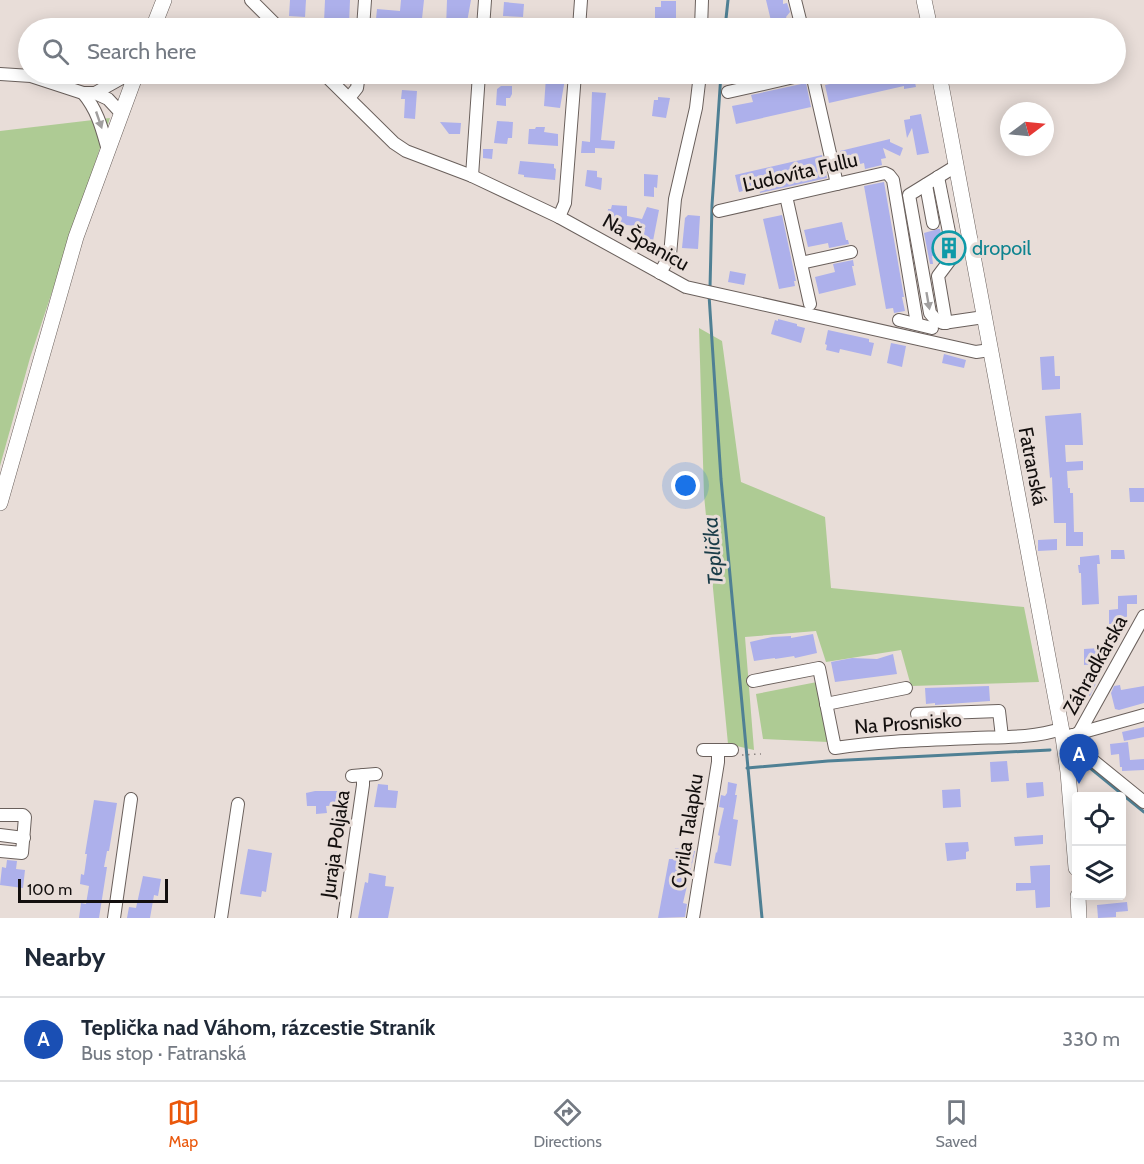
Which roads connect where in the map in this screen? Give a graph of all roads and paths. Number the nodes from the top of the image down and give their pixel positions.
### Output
1 (164, 0) edge
2 (251, 0) edge
3 (365, 0) edge
4 (485, 0) edge
5 (581, 0) edge
6 (702, 0) edge
7 (795, 0) edge
8 (924, 0) edge
9 (157, 18) edge
10 (269, 18) edge
11 (364, 18) edge
12 (484, 18) edge
13 (580, 18) edge
14 (701, 18) edge
15 (799, 18) edge
16 (928, 18) edge
17 (0, 74) edge
18 (18, 75) edge
19 (58, 84) edge
20 (108, 84) edge
21 (132, 84) edge
22 (334, 84) edge
23 (358, 84) edge
24 (479, 84) edge
25 (574, 84) edge
26 (698, 84) edge
27 (764, 84) edge
28 (812, 84) edge
29 (941, 84) edge
30 (728, 92) dead end
31 (89, 93) junction
32 (349, 98) junction
33 (121, 113) junction
34 (108, 150) junction
35 (956, 166) junction
36 (472, 176) junction
37 (938, 177) junction
38 (837, 184) junction
39 (921, 188) junction
40 (786, 196) junction
41 (719, 211) dead end
42 (559, 217) junction
43 (946, 221) junction
44 (923, 225) junction
45 (950, 237) dead end
46 (851, 252) dead end
47 (952, 252) dead end
48 (801, 263) junction
49 (660, 273) junction
50 (938, 276) junction
51 (924, 278) junction
52 (810, 304) dead end
53 (984, 317) junction
54 (899, 320) dead end
55 (946, 323) junction
56 (917, 324) junction
57 (932, 328) dead end
58 (990, 350) junction
59 (0, 503) edge
60 (1144, 615) edge
61 (753, 681) dead end
62 (906, 688) dead end
63 (826, 704) junction
64 (917, 714) dead end
65 (1144, 715) edge
66 (1069, 733) junction
67 (1002, 737) junction
68 (703, 750) dead end
69 (718, 750) junction
70 (736, 752) joint
71 (761, 754) dead end
72 (364, 775) dead end
73 (132, 799) dead end
74 (1144, 802) edge
75 (238, 804) dead end
76 (1, 825) edge
77 (24, 834) junction
78 (0, 843) edge
79 (1075, 846) edge
80 (0, 851) edge
81 (1078, 900) edge
82 (114, 918) edge
83 (221, 918) edge
84 (344, 918) edge
85 (693, 918) edge
86 (1079, 918) edge

1 - 9 main road
2 - 10 street
3 - 11 street
4 - 12 street
5 - 13 street
6 - 14 street
7 - 15 street
8 - 16 main road
17 - 18 street
19 - 31 street
20 - 31 street
21 - 33 main road
22 - 32 street, Na Španicu
23 - 32 street
24 - 36 street
25 - 42 street
26 - 49 street
27 - 30 street
28 - 38 street
29 - 35 main road, Fatranská
31 - 33 street
31 -> 34 street
32 - 36 street, Na Španicu
33 - 34 main road
34 - 59 main road
35 - 37 street
35 - 53 main road, Fatranská
36 - 42 street, Na Španicu
37 - 39 street
37 - 43 street
38 - 40 street, Ľudovíta Fullu
38 - 56 street, Ľudovíta Fullu
39 - 44 street
39 - 44 street
40 - 41 street, Ľudovíta Fullu
40 - 48 street
42 - 49 street, Na Španicu
43 - 44 street
43 - 45 street
44 - 51 street
46 - 48 street
47 - 50 street
48 - 52 street
49 - 58 street, Na Španicu
50 - 51 street
50 - 55 street
51 -> 55 street
53 - 55 street
53 - 58 main road, Fatranská
54 - 56 street
56 - 57 street
58 - 66 main road, Fatranská
60 - 66 street, Záhradkárska
61 - 63 street, Na Prosnisko
62 - 63 street
63 - 67 street, Na Prosnisko
64 - 67 street
65 - 66 street, Na Prosnisko
66 - 67 street, Na Prosnisko
66 - 74 street
66 - 79 main road, Fatranská
68 - 69 street
69 - 70 street
69 - 85 street, Cyrila Talapku
70 - 71 path
72 - 84 street, Juraja Poljaka
73 - 82 street
75 - 83 street
76 - 77 street
77 - 78 street
77 - 80 street
81 - 86 main road

